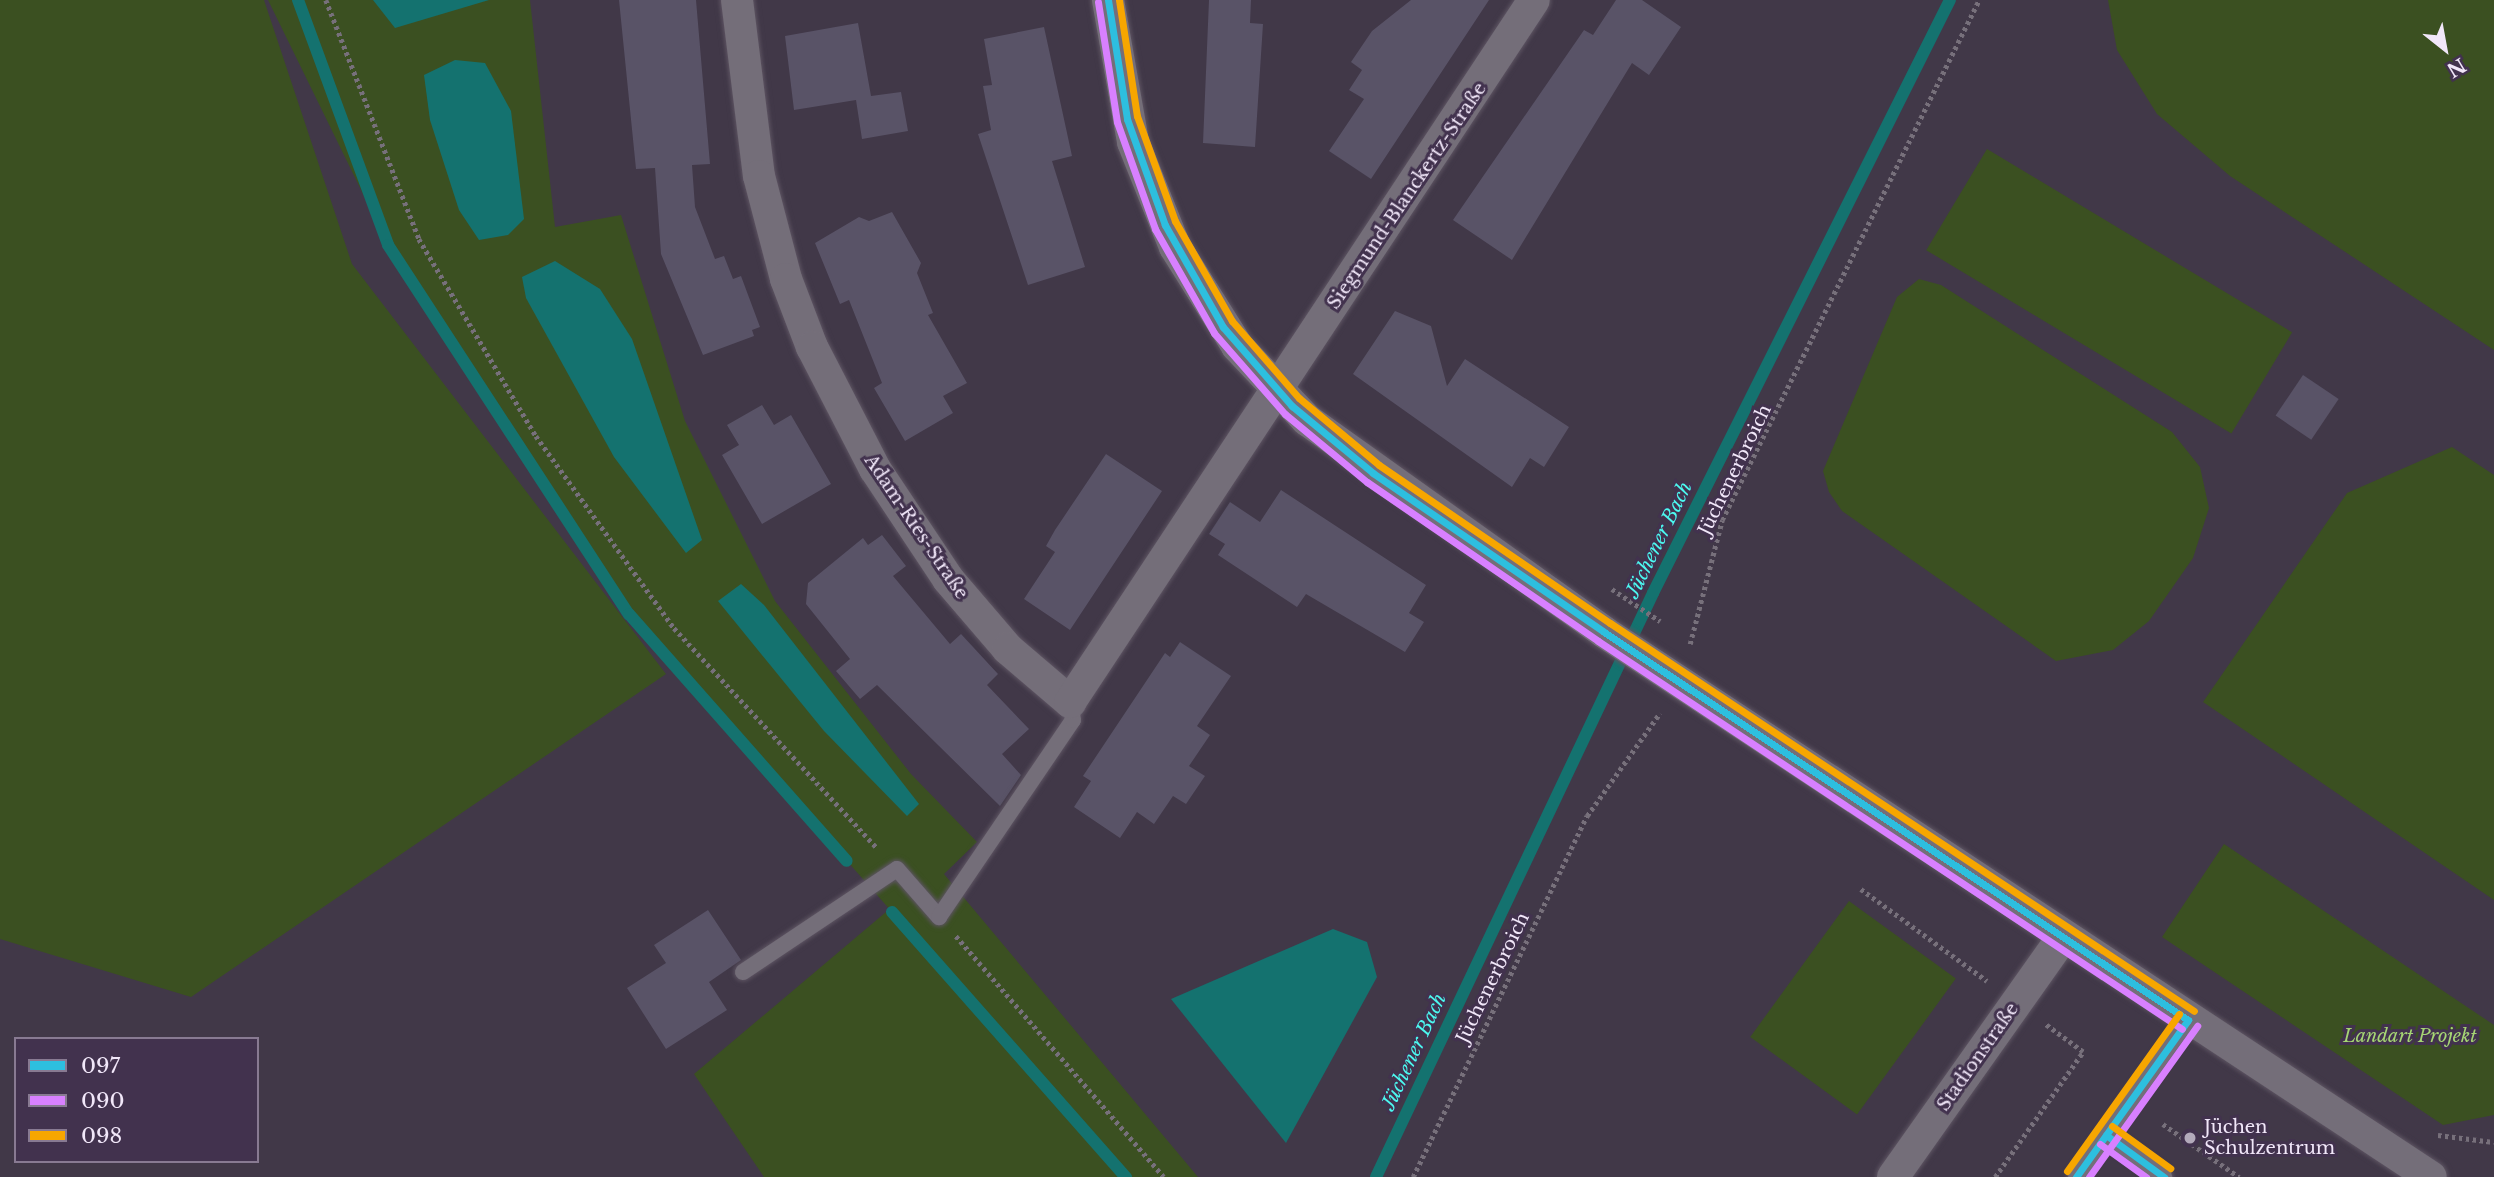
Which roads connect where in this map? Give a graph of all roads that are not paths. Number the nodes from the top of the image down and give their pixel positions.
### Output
1 (737, 0) edge
2 (1108, 0) edge
3 (1534, 0) edge
4 (1276, 390) junction
5 (1070, 702) junction
6 (2063, 937) junction
7 (743, 972) dead end
8 (2188, 1020) junction
9 (2106, 1135) junction
10 (1893, 1177) edge
11 (2076, 1177) edge
12 (2164, 1177) edge
13 (2431, 1177) edge

1 - 5 street, Adam-Ries-Straße
2 - 4 street
3 - 4 street, Siegmund-Blanckertz-Straße
4 - 5 street
4 - 6 street
5 - 7 lane
6 - 8 street
6 - 10 street, Stadionstraße
8 - 9 lane
8 - 13 street
9 - 11 lane
9 - 12 lane

